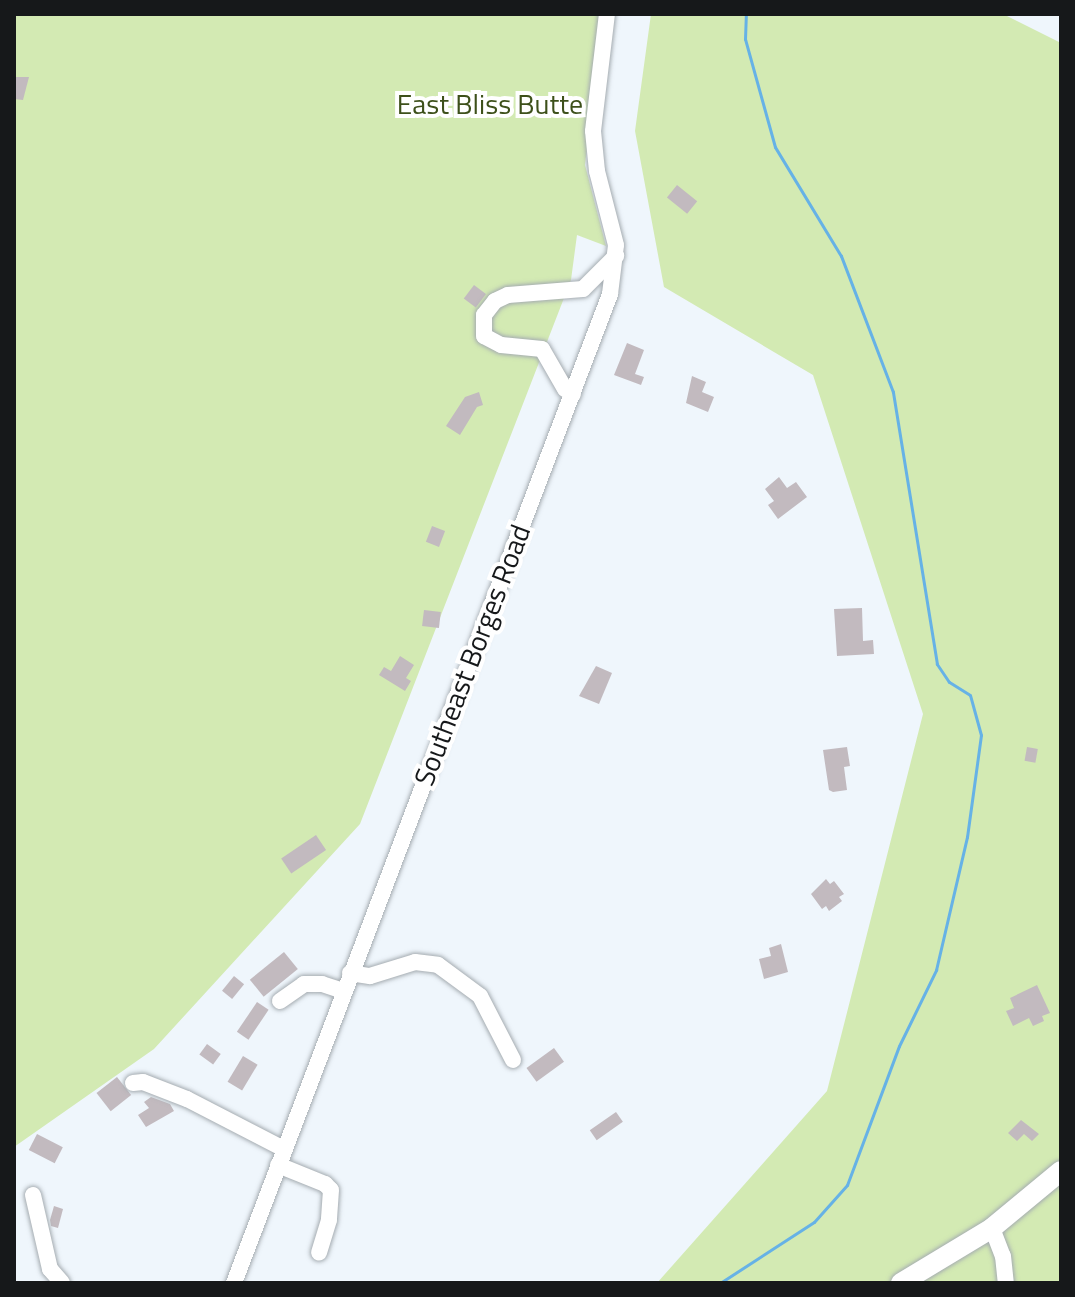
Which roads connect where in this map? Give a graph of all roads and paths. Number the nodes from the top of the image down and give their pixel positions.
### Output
1 (607, 14) edge
2 (616, 256) junction
3 (573, 394) junction
4 (350, 973) junction
5 (343, 991) junction
6 (280, 1001) dead end
7 (513, 1060) dead end
8 (133, 1083) dead end
9 (281, 1157) junction
10 (1061, 1171) edge
11 (33, 1195) dead end
12 (992, 1228) junction
13 (319, 1252) dead end
14 (62, 1283) edge
15 (234, 1283) edge
16 (901, 1283) edge
17 (1006, 1283) edge

1 - 2 street, Southeast Borges Road
2 - 3 street, Southeast Borges Road
2 - 3 street
3 - 4 street, Southeast Borges Road
4 - 5 street, Southeast Borges Road
4 - 7 street
5 - 6 street
5 - 9 street, Southeast Borges Road
8 - 9 street
9 - 13 street
9 - 15 street, Southeast Borges Road
10 - 12 main road
11 - 14 street
12 - 16 main road
12 - 17 street

